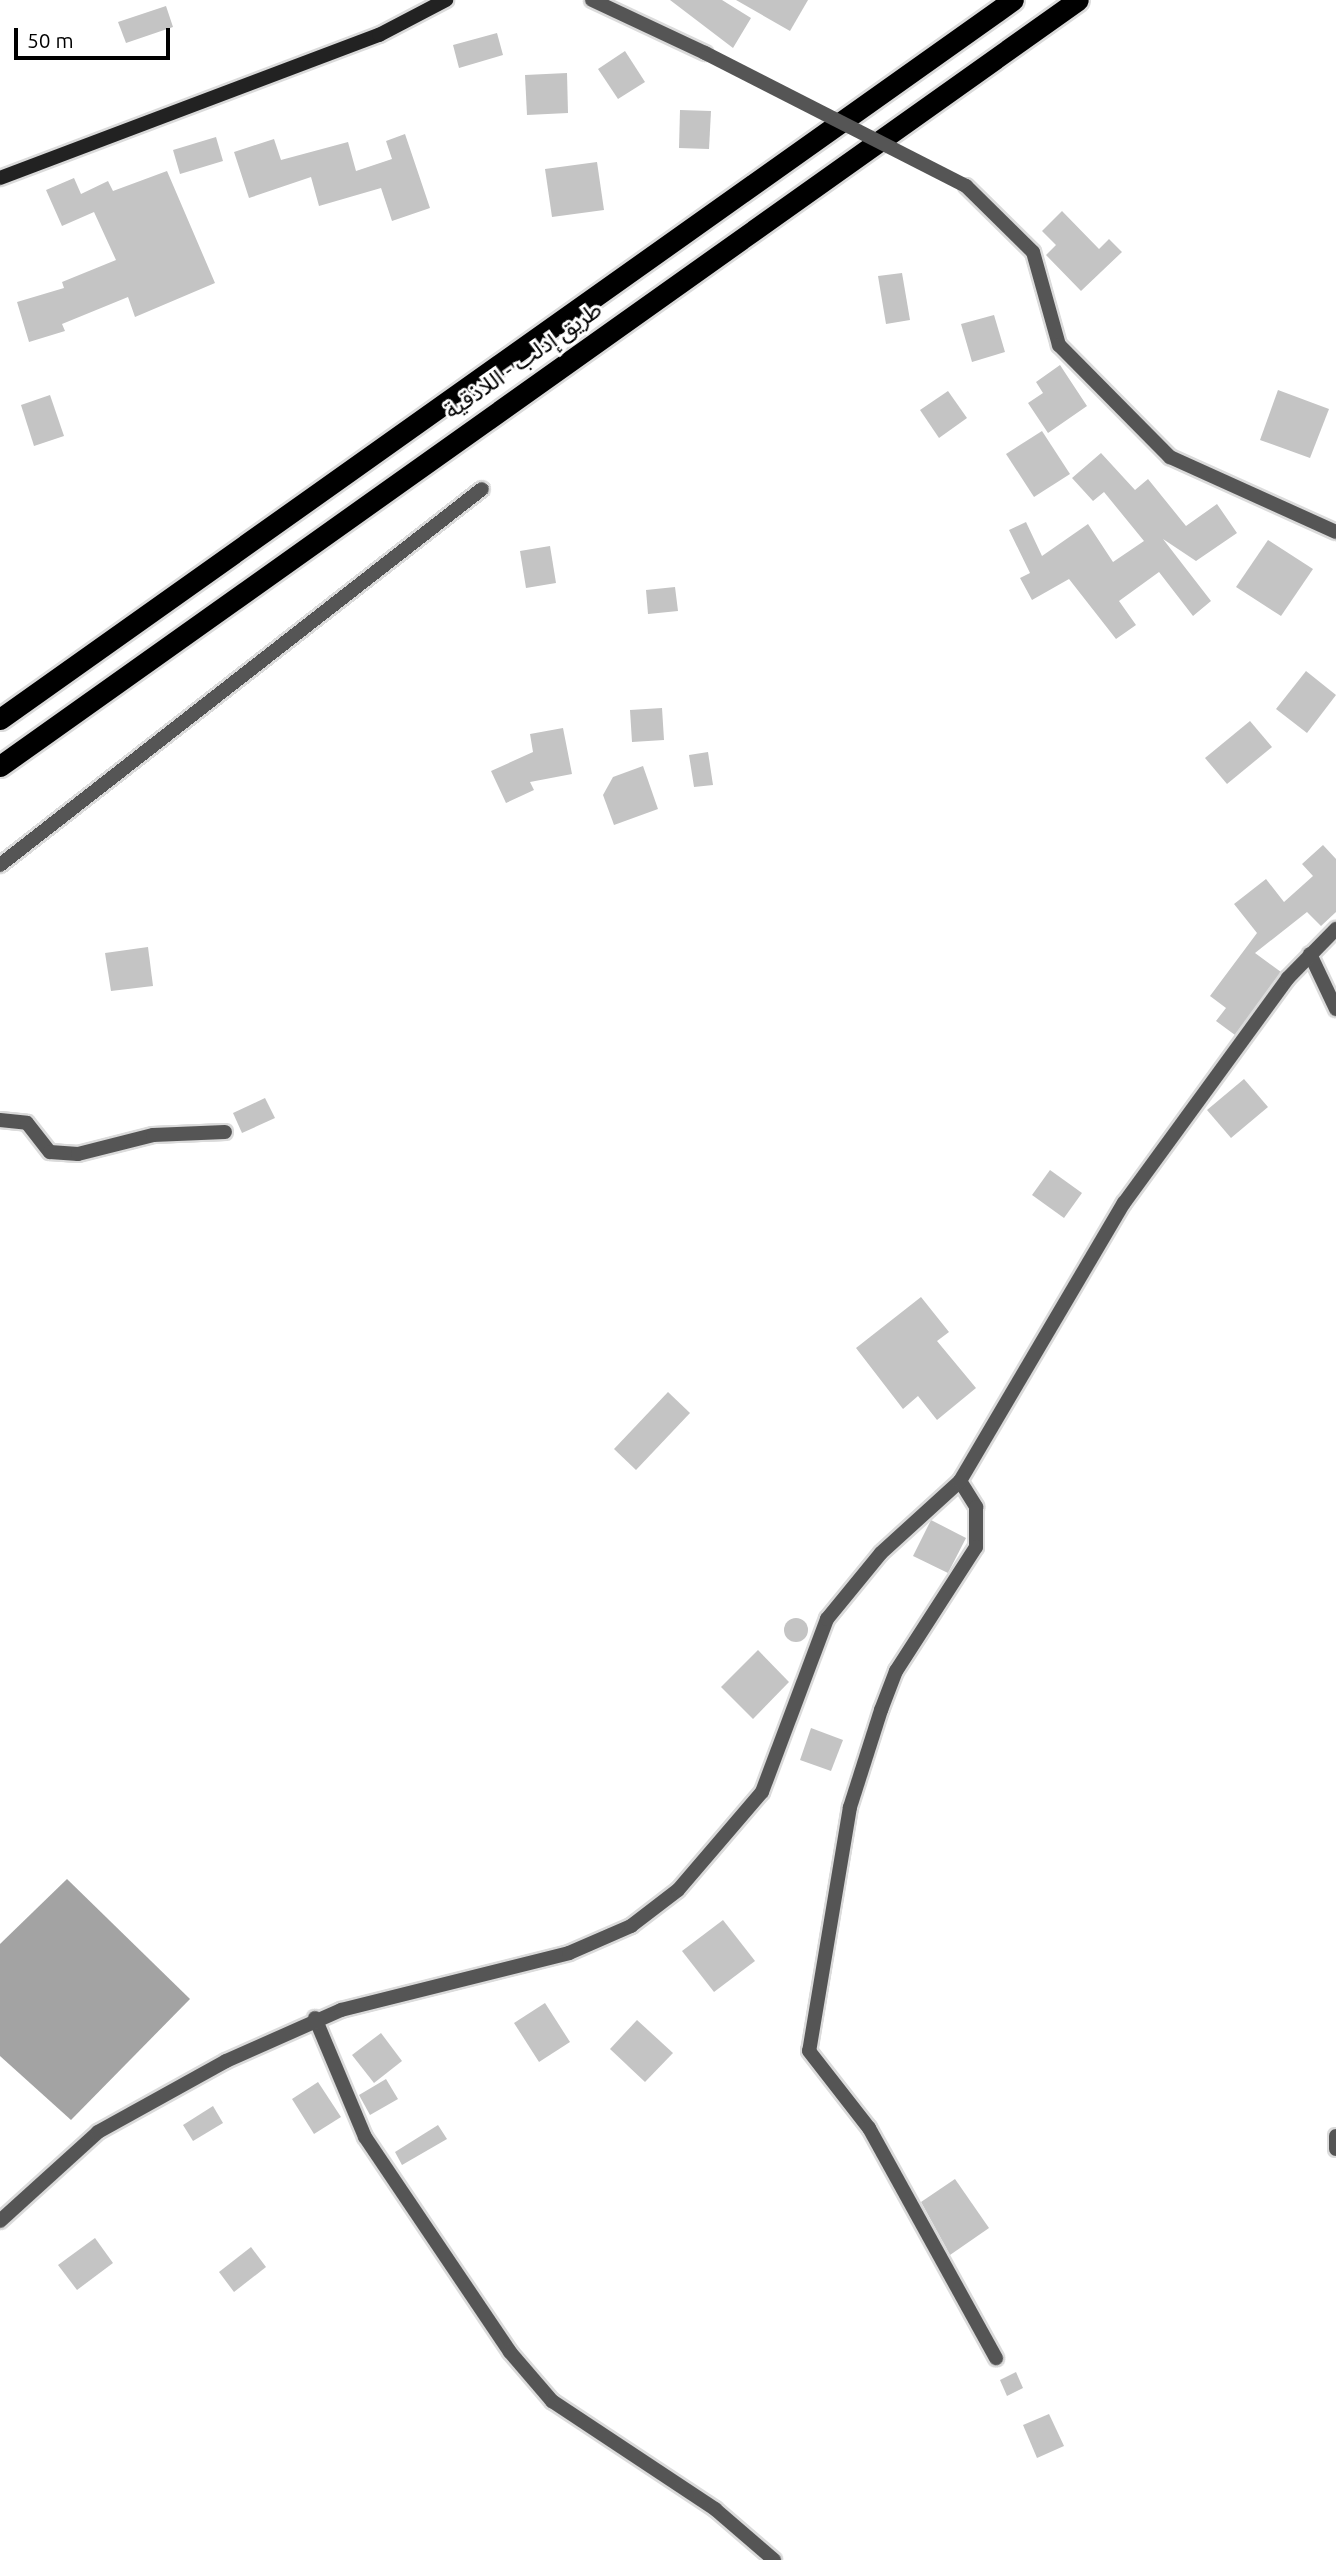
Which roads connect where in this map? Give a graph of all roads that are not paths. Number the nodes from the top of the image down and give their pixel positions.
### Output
1 (446, 0) edge
2 (592, 0) edge
3 (1013, 0) edge
4 (1078, 0) edge
5 (0, 178) edge
6 (482, 489) dead end
7 (1336, 533) edge
8 (0, 719) edge
9 (0, 766) edge
10 (0, 865) edge
11 (1336, 929) edge
12 (1310, 954) junction
13 (1336, 1009) edge
14 (0, 1120) edge
15 (225, 1132) dead end
16 (960, 1481) junction
17 (315, 2018) junction
18 (1336, 2136) edge
19 (1336, 2149) edge
20 (0, 2221) edge
21 (996, 2358) dead end
22 (774, 2560) edge

1 - 5 main road
2 - 7 street, bridge
3 - 8 highway, طريق إدلب - اللاذقية
4 - 9 highway, طريق إدلب - اللاذقية
6 - 10 street
11 - 12 street
12 - 13 street
12 - 16 street
14 - 15 street
16 - 17 street
16 - 21 street
17 - 20 street
17 - 22 street
18 - 19 street

